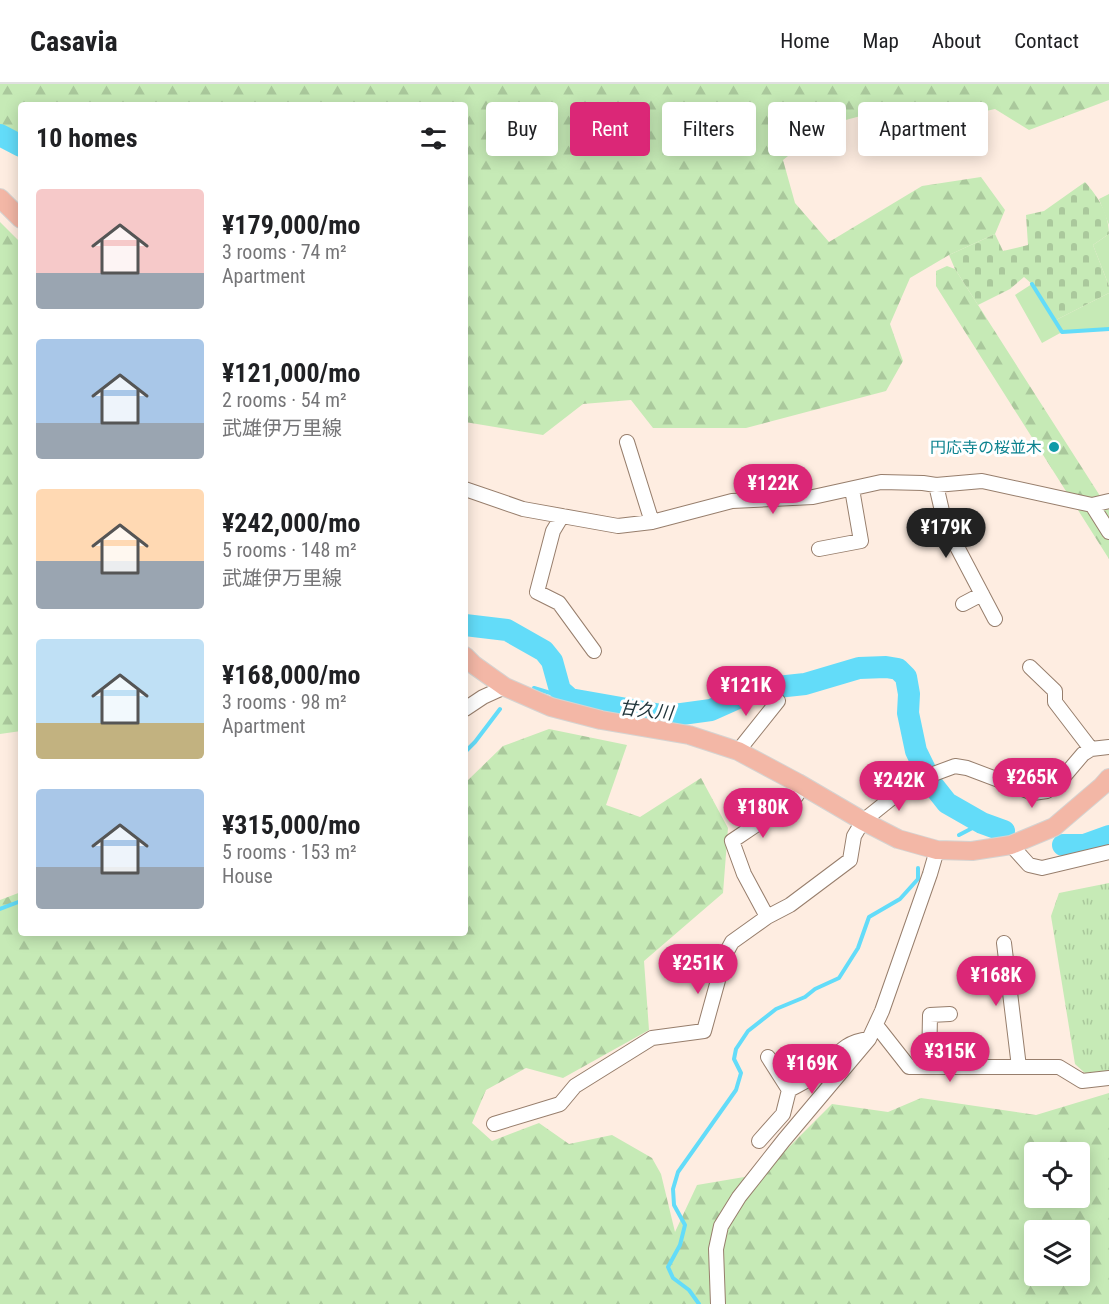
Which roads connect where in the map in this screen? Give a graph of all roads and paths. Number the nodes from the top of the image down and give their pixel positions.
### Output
1 (0, 198) edge
2 (18, 216) edge
3 (627, 442) dead end
4 (936, 485) junction
5 (852, 489) junction
6 (468, 490) edge
7 (1109, 501) edge
8 (1092, 505) junction
9 (562, 516) junction
10 (652, 522) junction
11 (1109, 532) edge
12 (819, 549) dead end
13 (982, 594) junction
14 (963, 604) dead end
15 (995, 619) dead end
16 (594, 651) dead end
17 (468, 659) edge
18 (1030, 667) dead end
19 (505, 687) junction
20 (778, 702) dead end
21 (468, 707) edge
22 (1109, 747) edge
23 (1091, 749) junction
24 (738, 751) junction
25 (798, 783) junction
26 (1107, 785) edge
27 (863, 821) junction
28 (1011, 845) junction
29 (937, 850) junction
30 (1109, 852) edge
31 (765, 913) dead end
32 (1005, 944) dead end
33 (950, 1014) dead end
34 (876, 1025) junction
35 (868, 1039) junction
36 (768, 1057) dead end
37 (929, 1067) junction
38 (1019, 1067) junction
39 (1109, 1078) edge
40 (789, 1090) junction
41 (494, 1124) dead end
42 (759, 1141) dead end
43 (718, 1304) edge

1 - 2 main road
3 - 10 street
4 - 5 street
4 - 8 street
4 - 13 street
5 - 10 street
5 - 12 street
6 - 9 street
7 - 8 street
8 - 11 street
9 - 10 street
9 - 16 street
13 - 14 street
13 - 15 street
17 - 19 main road
18 - 23 street
19 - 21 street
19 - 24 main road
20 - 24 street
22 - 23 street
23 - 27 street
24 - 25 main road
25 - 27 main road
25 - 31 street
26 - 28 main road
27 - 29 main road
27 - 41 street
28 - 29 main road
28 - 30 street
29 - 34 street
32 - 38 street
33 - 37 street
34 - 35 street
34 - 37 street
35 - 40 street
35 - 43 street
36 - 40 street
37 - 38 street
38 - 39 street
40 - 42 street

